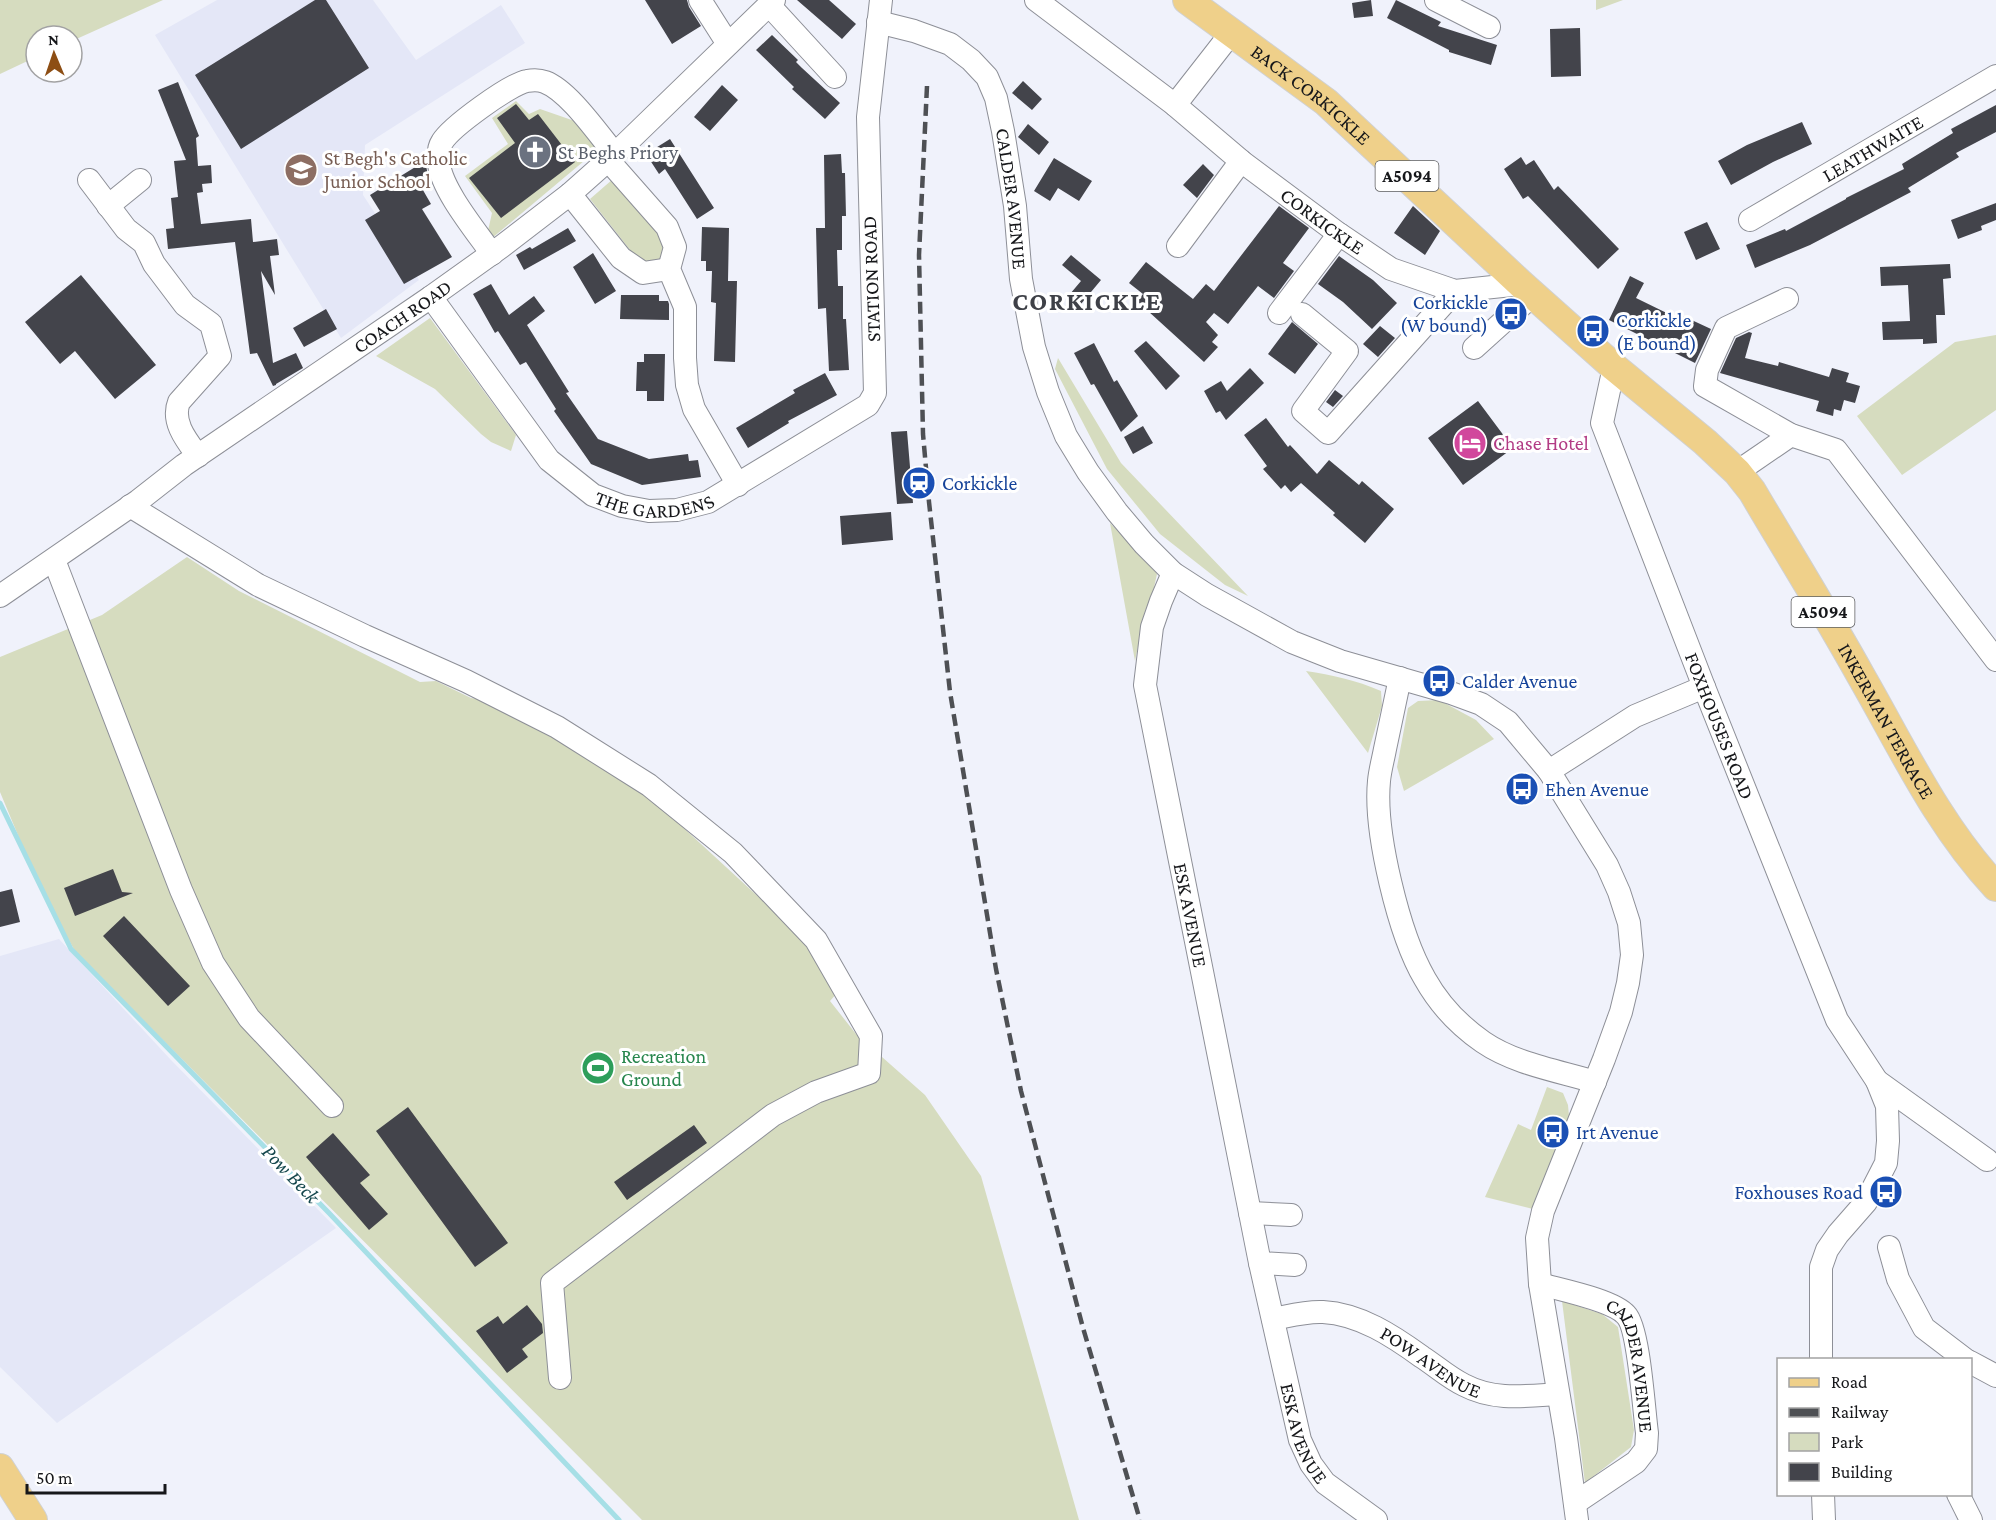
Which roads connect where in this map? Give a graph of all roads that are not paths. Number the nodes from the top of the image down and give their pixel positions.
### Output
1 (700, 0) edge
2 (1036, 0) edge
3 (1187, 0) edge
4 (1436, 0) edge
5 (772, 2) edge
6 (880, 11) edge
7 (1489, 27) dead end
8 (1232, 32) junction
9 (728, 44) junction
10 (1996, 76) edge
11 (835, 77) dead end
12 (1174, 105) junction
13 (611, 157) junction
14 (1241, 161) junction
15 (89, 180) dead end
16 (140, 180) dead end
17 (570, 194) junction
18 (108, 206) junction
19 (1750, 220) dead end
20 (1340, 234) junction
21 (1178, 246) dead end
22 (492, 254) junction
23 (669, 269) junction
24 (1527, 289) junction
25 (1455, 291) junction
26 (431, 297) junction
27 (1787, 299) dead end
28 (1279, 313) dead end
29 (1302, 314) dead end
30 (1474, 348) dead end
31 (1614, 367) junction
32 (1791, 435) junction
33 (198, 456) junction
34 (1737, 472) junction
35 (738, 485) junction
36 (130, 506) junction
37 (54, 560) junction
38 (1173, 573) junction
39 (0, 596) edge
40 (1996, 660) edge
41 (1400, 678) junction
42 (1704, 687) junction
43 (1549, 771) junction
44 (1996, 887) edge
45 (1877, 1081) junction
46 (1595, 1082) junction
47 (332, 1106) dead end
48 (1987, 1160) dead end
49 (1250, 1213) junction
50 (1291, 1215) dead end
51 (1889, 1248) dead end
52 (1259, 1261) junction
53 (1294, 1265) dead end
54 (1540, 1284) junction
55 (1273, 1318) junction
56 (1821, 1358) edge
57 (1965, 1358) edge
58 (1972, 1363) edge
59 (1996, 1376) edge
60 (560, 1378) dead end
61 (1558, 1394) junction
62 (0, 1467) edge
63 (1823, 1496) edge
64 (1959, 1496) edge
65 (1576, 1511) edge
66 (33, 1520) edge
67 (1376, 1520) edge
68 (1824, 1520) edge
69 (1971, 1520) edge

1 - 9 street
2 - 12 street, CORKICKLE
3 - 8 main road, BACK CORKICKLE / A5094
4 - 7 street
5 - 9 street, COACH ROAD
5 - 11 street
6 - 35 street, STATION ROAD
6 - 38 street, CALDER AVENUE
8 - 12 street
8 - 24 main road, BACK CORKICKLE / A5094
9 - 13 street, COACH ROAD
10 - 19 street, LEATHWAITE
12 - 14 street, CORKICKLE
13 - 17 street, COACH ROAD
13 - 22 street, THE GARDENS
13 - 23 street, THE GARDENS
14 - 20 street, CORKICKLE
14 - 21 street
15 - 18 street
16 - 18 street
17 - 22 street, COACH ROAD
17 - 23 street
18 - 33 street
20 - 25 street, CORKICKLE
20 - 28 street
22 - 26 street, COACH ROAD
23 - 35 street, THE GARDENS
24 - 25 street, CORKICKLE
24 - 30 street
24 - 31 main road, BACK CORKICKLE / A5094
25 - 29 street
26 - 33 street, COACH ROAD
26 - 35 street, THE GARDENS
27 - 32 street
31 - 34 main road, INKERMAN TERRACE / A5094
31 - 42 street, FOXHOUSES ROAD
32 - 34 street
32 - 40 street
33 - 36 street, COACH ROAD
34 - 44 main road, INKERMAN TERRACE / A5094
36 - 37 street, COACH ROAD
36 - 60 street
37 - 39 street, COACH ROAD
37 - 47 street
38 - 41 street, CALDER AVENUE
38 - 49 street, ESK AVENUE
41 - 43 street, CALDER AVENUE
41 - 46 street
42 - 43 street
42 - 45 street, FOXHOUSES ROAD
43 - 46 street, CALDER AVENUE
45 - 48 street
45 - 56 street, FOXHOUSES ROAD
46 - 54 street, CALDER AVENUE
49 - 50 street
49 - 52 street, ESK AVENUE
51 - 57 street
52 - 53 street
52 - 55 street, ESK AVENUE
54 - 61 street, CALDER AVENUE
54 - 65 street, CALDER AVENUE
55 - 61 street, POW AVENUE
55 - 67 street, ESK AVENUE
58 - 59 street
61 - 65 street, CALDER AVENUE
62 - 66 main road
63 - 68 street
64 - 69 street

